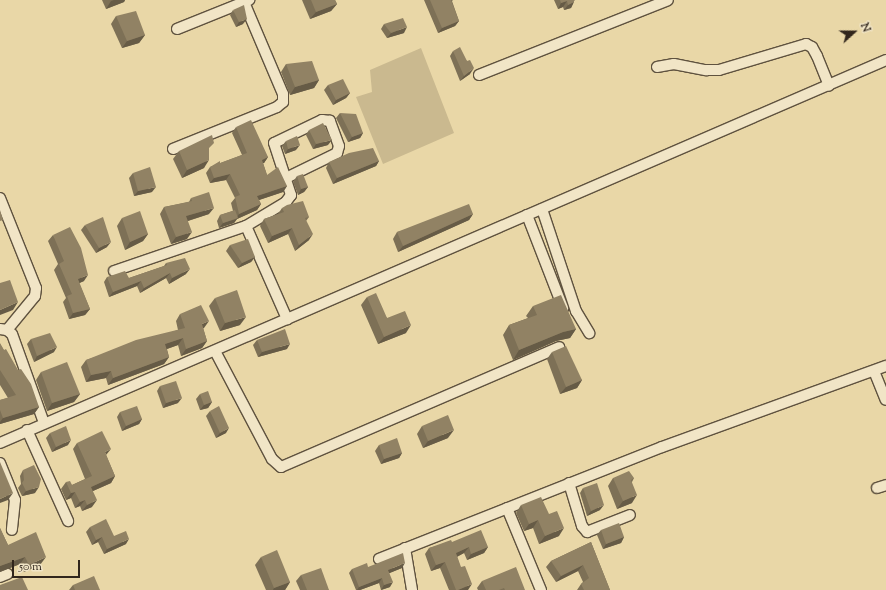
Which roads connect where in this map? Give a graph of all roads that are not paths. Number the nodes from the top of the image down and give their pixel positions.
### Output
1 (668, 0) edge
2 (247, 1) edge
3 (177, 29) dead end
4 (886, 60) edge
5 (657, 67) dead end
6 (479, 75) dead end
7 (829, 86) junction
8 (173, 149) dead end
9 (286, 178) junction
10 (0, 198) edge
11 (542, 209) junction
12 (527, 215) junction
13 (246, 226) junction
14 (114, 271) dead end
15 (566, 316) edge
16 (287, 319) junction
17 (4, 330) edge
18 (589, 333) dead end
19 (559, 347) edge
20 (215, 350) junction
21 (886, 366) edge
22 (874, 371) junction
23 (886, 400) edge
24 (44, 423) junction
25 (27, 430) junction
26 (0, 442) edge
27 (0, 463) edge
28 (568, 483) junction
29 (507, 508) junction
30 (630, 515) dead end
31 (68, 521) dead end
32 (12, 530) dead end
33 (406, 548) junction
34 (379, 559) dead end
35 (412, 590) edge
36 (541, 590) edge

1 - 6 street
2 - 3 street
2 - 8 street
4 - 7 street
5 - 7 street
7 - 11 street
9 - 9 street
9 - 13 street
10 - 17 street
11 - 12 street
11 - 18 street
12 - 15 street
12 - 16 street
13 - 14 street
13 - 16 street
16 - 20 street
17 - 24 street
19 - 20 street
20 - 24 street
21 - 22 street
22 - 23 street
22 - 28 street
24 - 25 street
25 - 26 street
25 - 31 street
27 - 32 street
28 - 29 street
28 - 30 street
29 - 33 street
29 - 36 street
33 - 34 street
33 - 35 street

